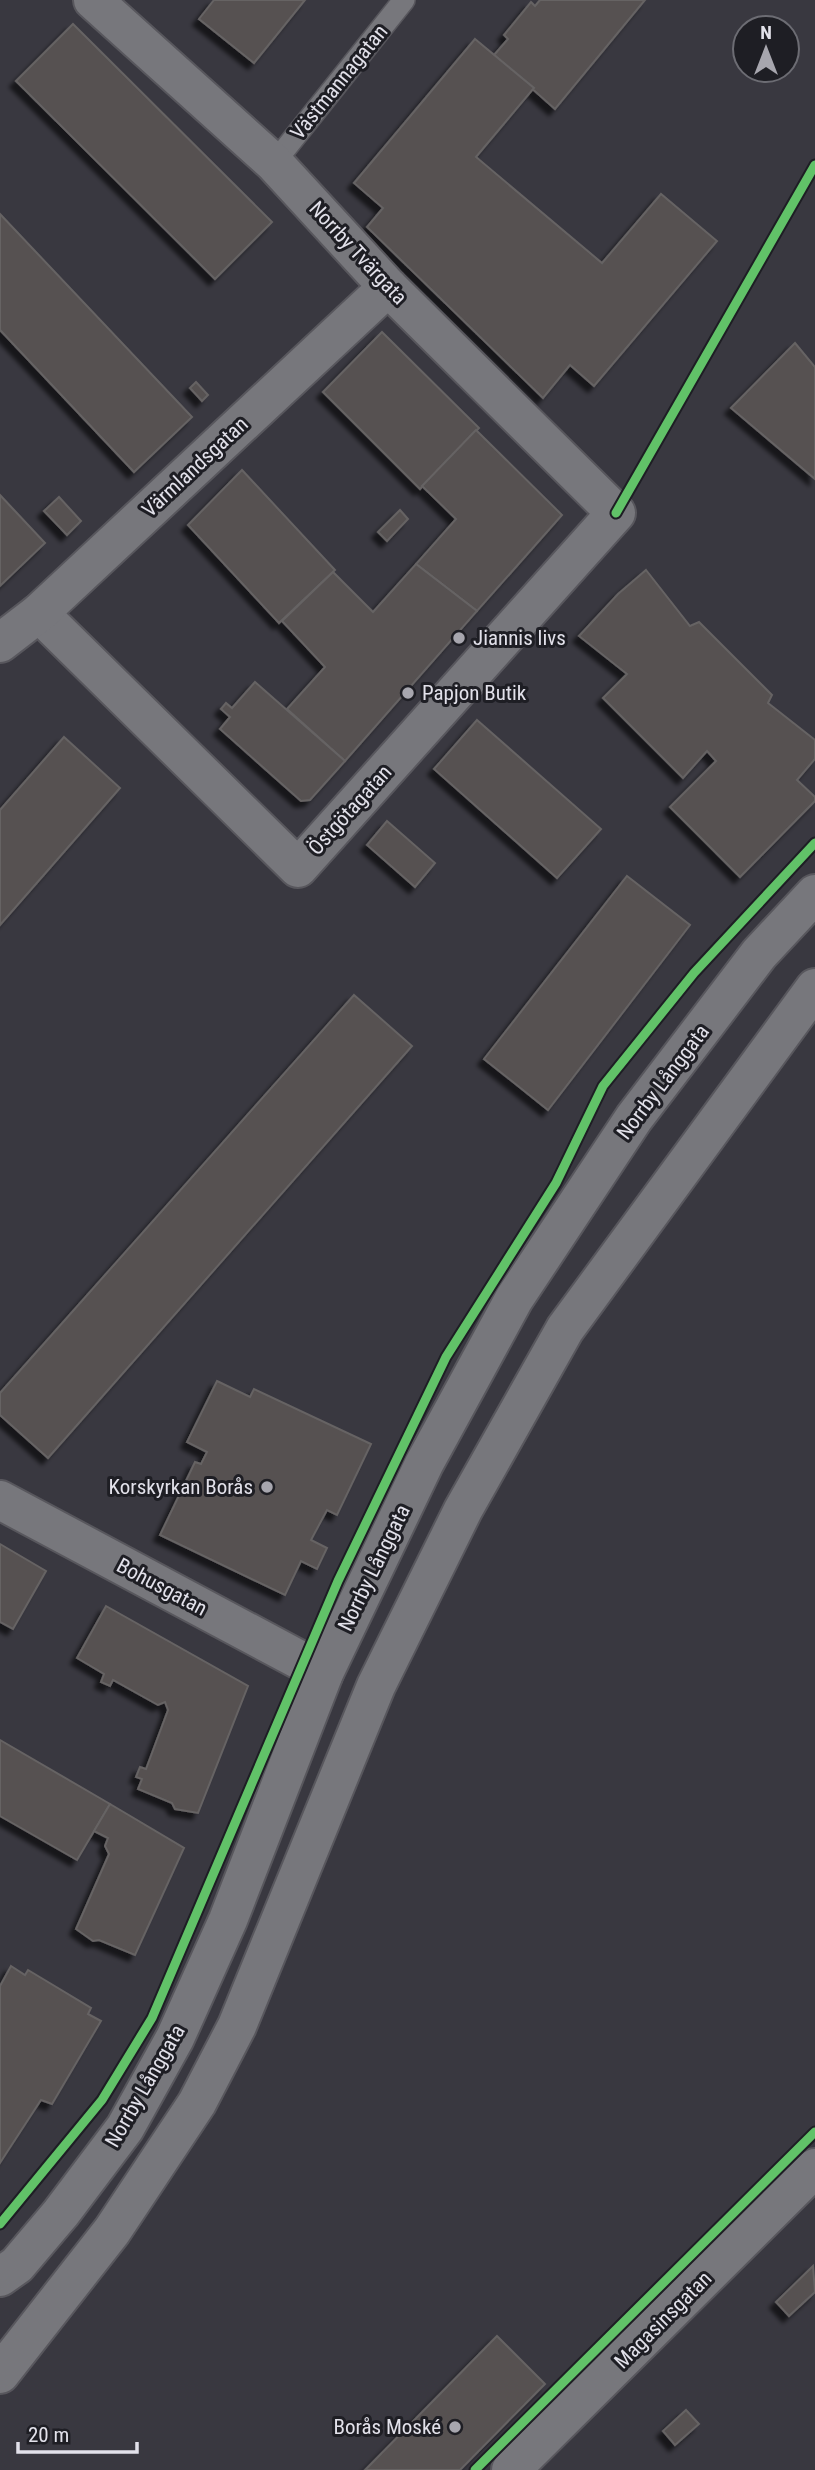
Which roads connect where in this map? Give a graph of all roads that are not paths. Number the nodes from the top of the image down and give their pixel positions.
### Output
1 (93, 0) edge
2 (404, 0) edge
3 (274, 163) junction
4 (388, 287) junction
5 (616, 513) joint
6 (39, 613) junction
7 (0, 643) edge
8 (815, 894) edge
9 (815, 988) edge
10 (0, 1500) edge
11 (324, 1673) junction
12 (815, 2168) edge
13 (0, 2277) edge
14 (0, 2374) edge
15 (511, 2470) edge

1 - 3 main road, Norrby Tvärgata
2 - 3 lane, Västmannagatan
3 - 4 main road, Norrby Tvärgata
4 - 5 main road, Norrby Tvärgata
4 - 6 main road, Värmlandsgatan
5 - 6 main road, Östgötagatan
6 - 7 main road, Värmlandsgatan
8 - 11 main road, Norrby Långgata
9 - 14 main road
10 - 11 main road, Bohusgatan
11 - 13 main road, Norrby Långgata
12 - 15 main road, Magasinsgatan

